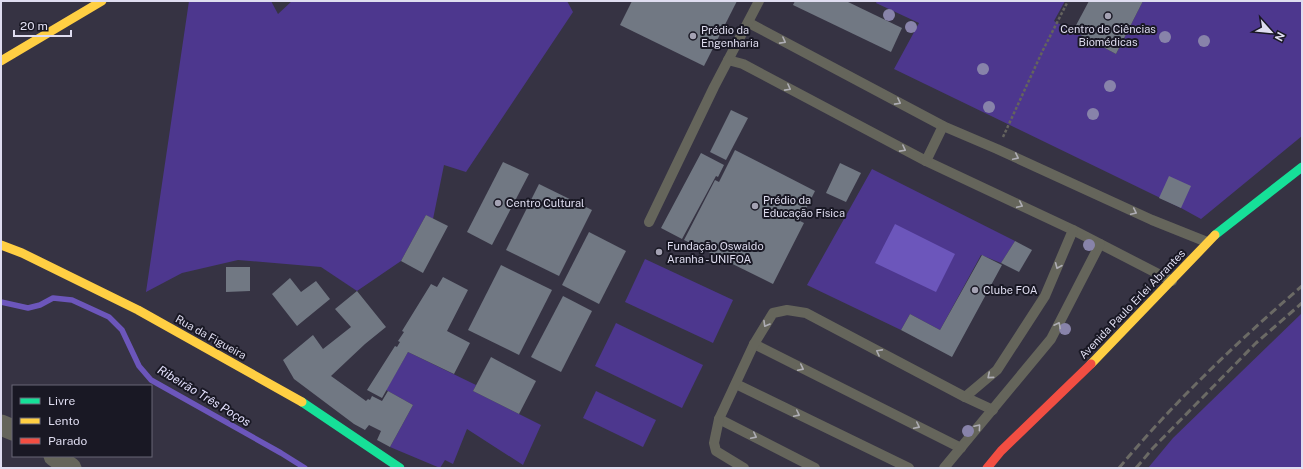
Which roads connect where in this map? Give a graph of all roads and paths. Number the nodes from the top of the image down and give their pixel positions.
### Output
1 (102, 1) edge
2 (759, 1) edge
3 (1068, 1) edge
4 (749, 23) junction
5 (728, 60) junction
6 (1, 61) edge
7 (942, 126) junction
8 (997, 149) junction
9 (926, 161) junction
10 (1302, 167) edge
11 (649, 222) dead end
12 (1073, 230) junction
13 (1207, 242) junction
14 (1100, 244) junction
15 (1, 245) edge
16 (1172, 281) junction
17 (754, 344) junction
18 (736, 384) junction
19 (965, 398) junction
20 (993, 410) junction
21 (719, 418) junction
22 (1, 425) edge
23 (12, 430) edge
24 (961, 448) junction
25 (55, 457) edge
26 (71, 468) edge
27 (400, 468) edge
28 (744, 468) edge
29 (816, 468) edge
30 (908, 468) edge
31 (944, 468) edge
32 (987, 468) edge

1 - 6 street
2 - 4 lane
3 - 8 path
4 - 5 lane
4 -> 7 lane
5 -> 9 lane
5 - 11 lane
7 - 8 lane
7 - 9 lane
8 -> 13 lane
9 -> 12 lane
10 - 13 street, Avenida Paulo Erlei Abrantes
12 - 14 lane
12 -> 19 lane
13 - 16 street, Avenida Paulo Erlei Abrantes
14 - 16 lane
20 -> 14 lane
15 - 27 street, Rua da Figueira
16 - 32 street, Avenida Paulo Erlei Abrantes
17 - 18 lane
19 -> 17 lane
17 -> 24 lane
18 - 21 lane
18 -> 30 lane
19 - 20 lane
24 -> 20 lane
21 - 28 lane
21 -> 29 lane
22 - 23 street
24 - 31 lane
25 - 26 street

